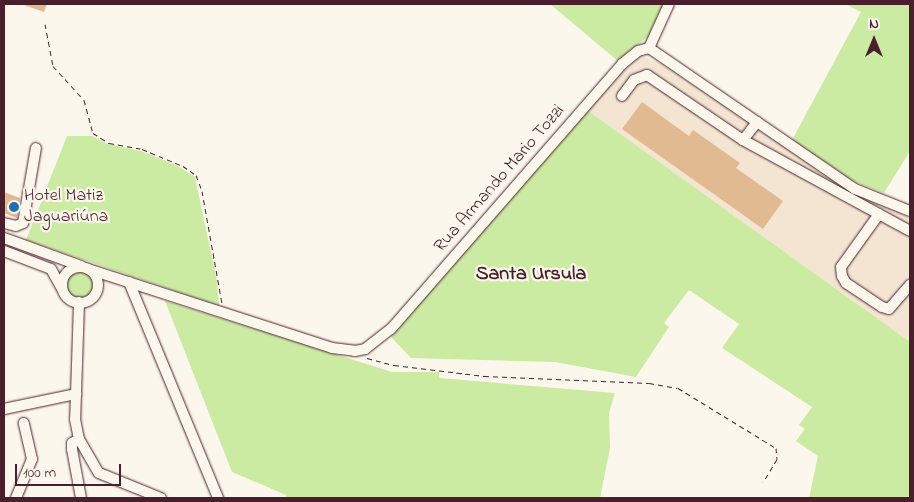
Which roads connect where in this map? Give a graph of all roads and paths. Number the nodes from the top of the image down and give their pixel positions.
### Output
1 (669, 4) edge
2 (45, 24) dead end
3 (649, 48) junction
4 (622, 96) dead end
5 (757, 122) junction
6 (744, 140) junction
7 (36, 148) dead end
8 (910, 211) edge
9 (879, 214) junction
10 (4, 223) edge
11 (910, 231) edge
12 (4, 238) edge
13 (4, 251) edge
14 (86, 268) junction
15 (129, 282) junction
16 (910, 285) edge
17 (64, 292) junction
18 (79, 302) junction
19 (223, 312) junction
20 (355, 351) junction
21 (76, 394) junction
22 (4, 409) edge
23 (24, 423) dead end
24 (79, 439) junction
25 (763, 482) dead end
26 (16, 498) edge
27 (81, 498) edge
28 (161, 498) edge
29 (218, 498) edge

1 - 3 street
2 - 19 path
3 - 5 street
3 - 20 street, Rua Armando Mario Tozzi
4 - 6 street
5 - 6 street
5 - 8 street
6 - 9 street
7 - 10 street
9 - 11 street
9 - 16 street
12 - 14 street
13 - 17 street
14 - 15 street
14 - 17 street
14 - 18 street
15 - 19 street
15 - 29 street
17 - 18 street
18 - 21 street
19 - 20 street
20 - 25 path
21 - 22 street
21 - 24 street
23 - 26 street
24 - 27 street
24 - 28 street

